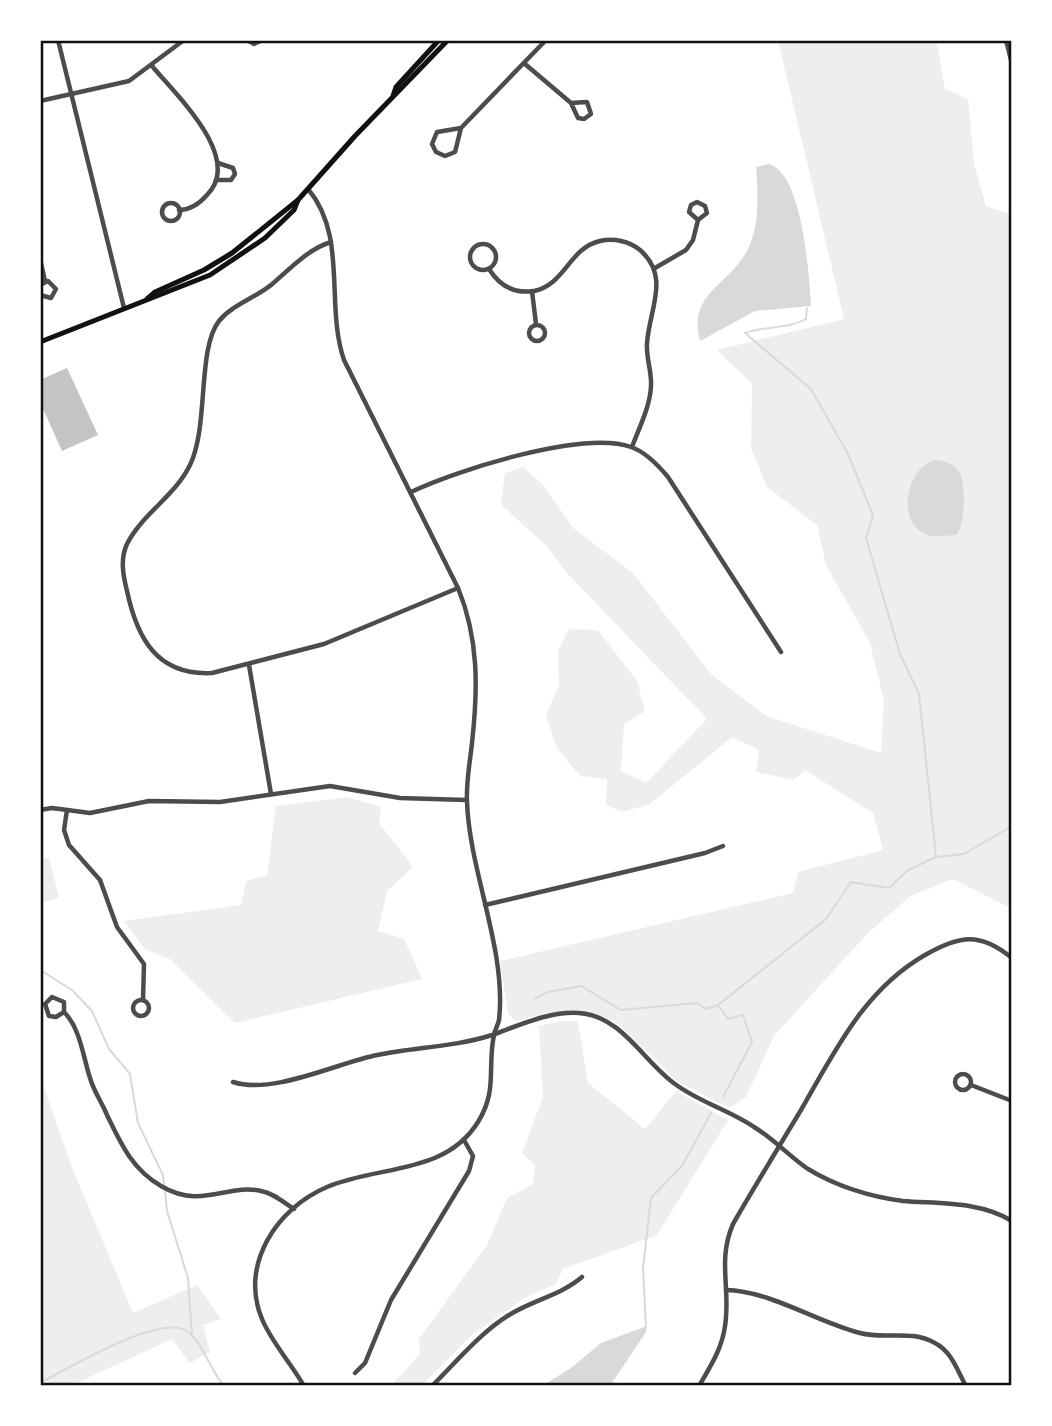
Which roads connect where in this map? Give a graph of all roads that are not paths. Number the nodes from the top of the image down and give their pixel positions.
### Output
1 (58, 40) edge
2 (184, 40) edge
3 (247, 40) edge
4 (262, 40) edge
5 (439, 40) edge
6 (449, 40) edge
7 (546, 40) edge
8 (1006, 40) edge
9 (525, 64) junction
10 (1012, 64) edge
11 (152, 66) junction
12 (72, 95) junction
13 (393, 96) junction
14 (40, 101) edge
15 (571, 103) junction
16 (460, 128) junction
17 (218, 163) junction
18 (216, 180) junction
19 (308, 189) junction
20 (179, 210) junction
21 (698, 220) junction
22 (331, 242) junction
23 (40, 259) edge
24 (655, 268) junction
25 (489, 269) junction
26 (43, 283) edge
27 (532, 291) junction
28 (40, 295) edge
29 (124, 308) junction
30 (536, 324) dead end
31 (40, 342) edge
32 (632, 447) junction
33 (411, 492) junction
34 (458, 588) junction
35 (781, 652) dead end
36 (249, 665) junction
37 (271, 794) junction
38 (466, 800) junction
39 (40, 810) edge
40 (67, 810) junction
41 (723, 846) dead end
42 (485, 905) junction
43 (1012, 958) edge
44 (143, 1000) dead end
45 (64, 1012) junction
46 (494, 1034) junction
47 (233, 1082) dead end
48 (971, 1085) dead end
49 (1012, 1101) edge
50 (464, 1140) junction
51 (778, 1148) junction
52 (293, 1209) junction
53 (1012, 1221) edge
54 (582, 1277) dead end
55 (726, 1290) junction
56 (355, 1373) dead end
57 (304, 1386) edge
58 (432, 1386) edge
59 (699, 1386) edge
60 (966, 1386) edge

1 - 12 street
2 - 11 street
3 - 4 street
5 - 13 main road
6 - 13 main road
7 - 9 street
8 - 10 street
9 - 15 street
9 - 16 street
11 - 12 street
11 - 17 street
12 - 14 street
12 - 29 street
13 - 19 main road
15 - 15 street
16 - 16 street
17 - 18 street
17 - 18 street
18 - 20 street
19 - 22 street
19 - 29 main road
20 - 20 street
21 - 21 street
21 - 24 street
22 - 33 street
22 - 36 street
23 - 26 street
24 - 27 street
24 - 32 street
25 - 25 street
25 - 27 street
26 - 28 street
27 - 30 street
29 - 31 main road
32 - 33 street
32 - 35 street
33 - 34 street
34 - 36 street
34 - 38 street
36 - 37 street
37 - 38 street
37 - 40 street
38 - 42 street
39 - 40 street
40 - 44 street
41 - 42 street
42 - 46 street
43 - 51 street
45 - 45 street
45 - 52 street
46 - 47 street
46 - 50 street
46 - 51 street
48 - 49 street
50 - 52 street
50 - 56 street
51 - 53 street
51 - 55 street
52 - 57 street
54 - 58 street
55 - 59 street
55 - 60 street

